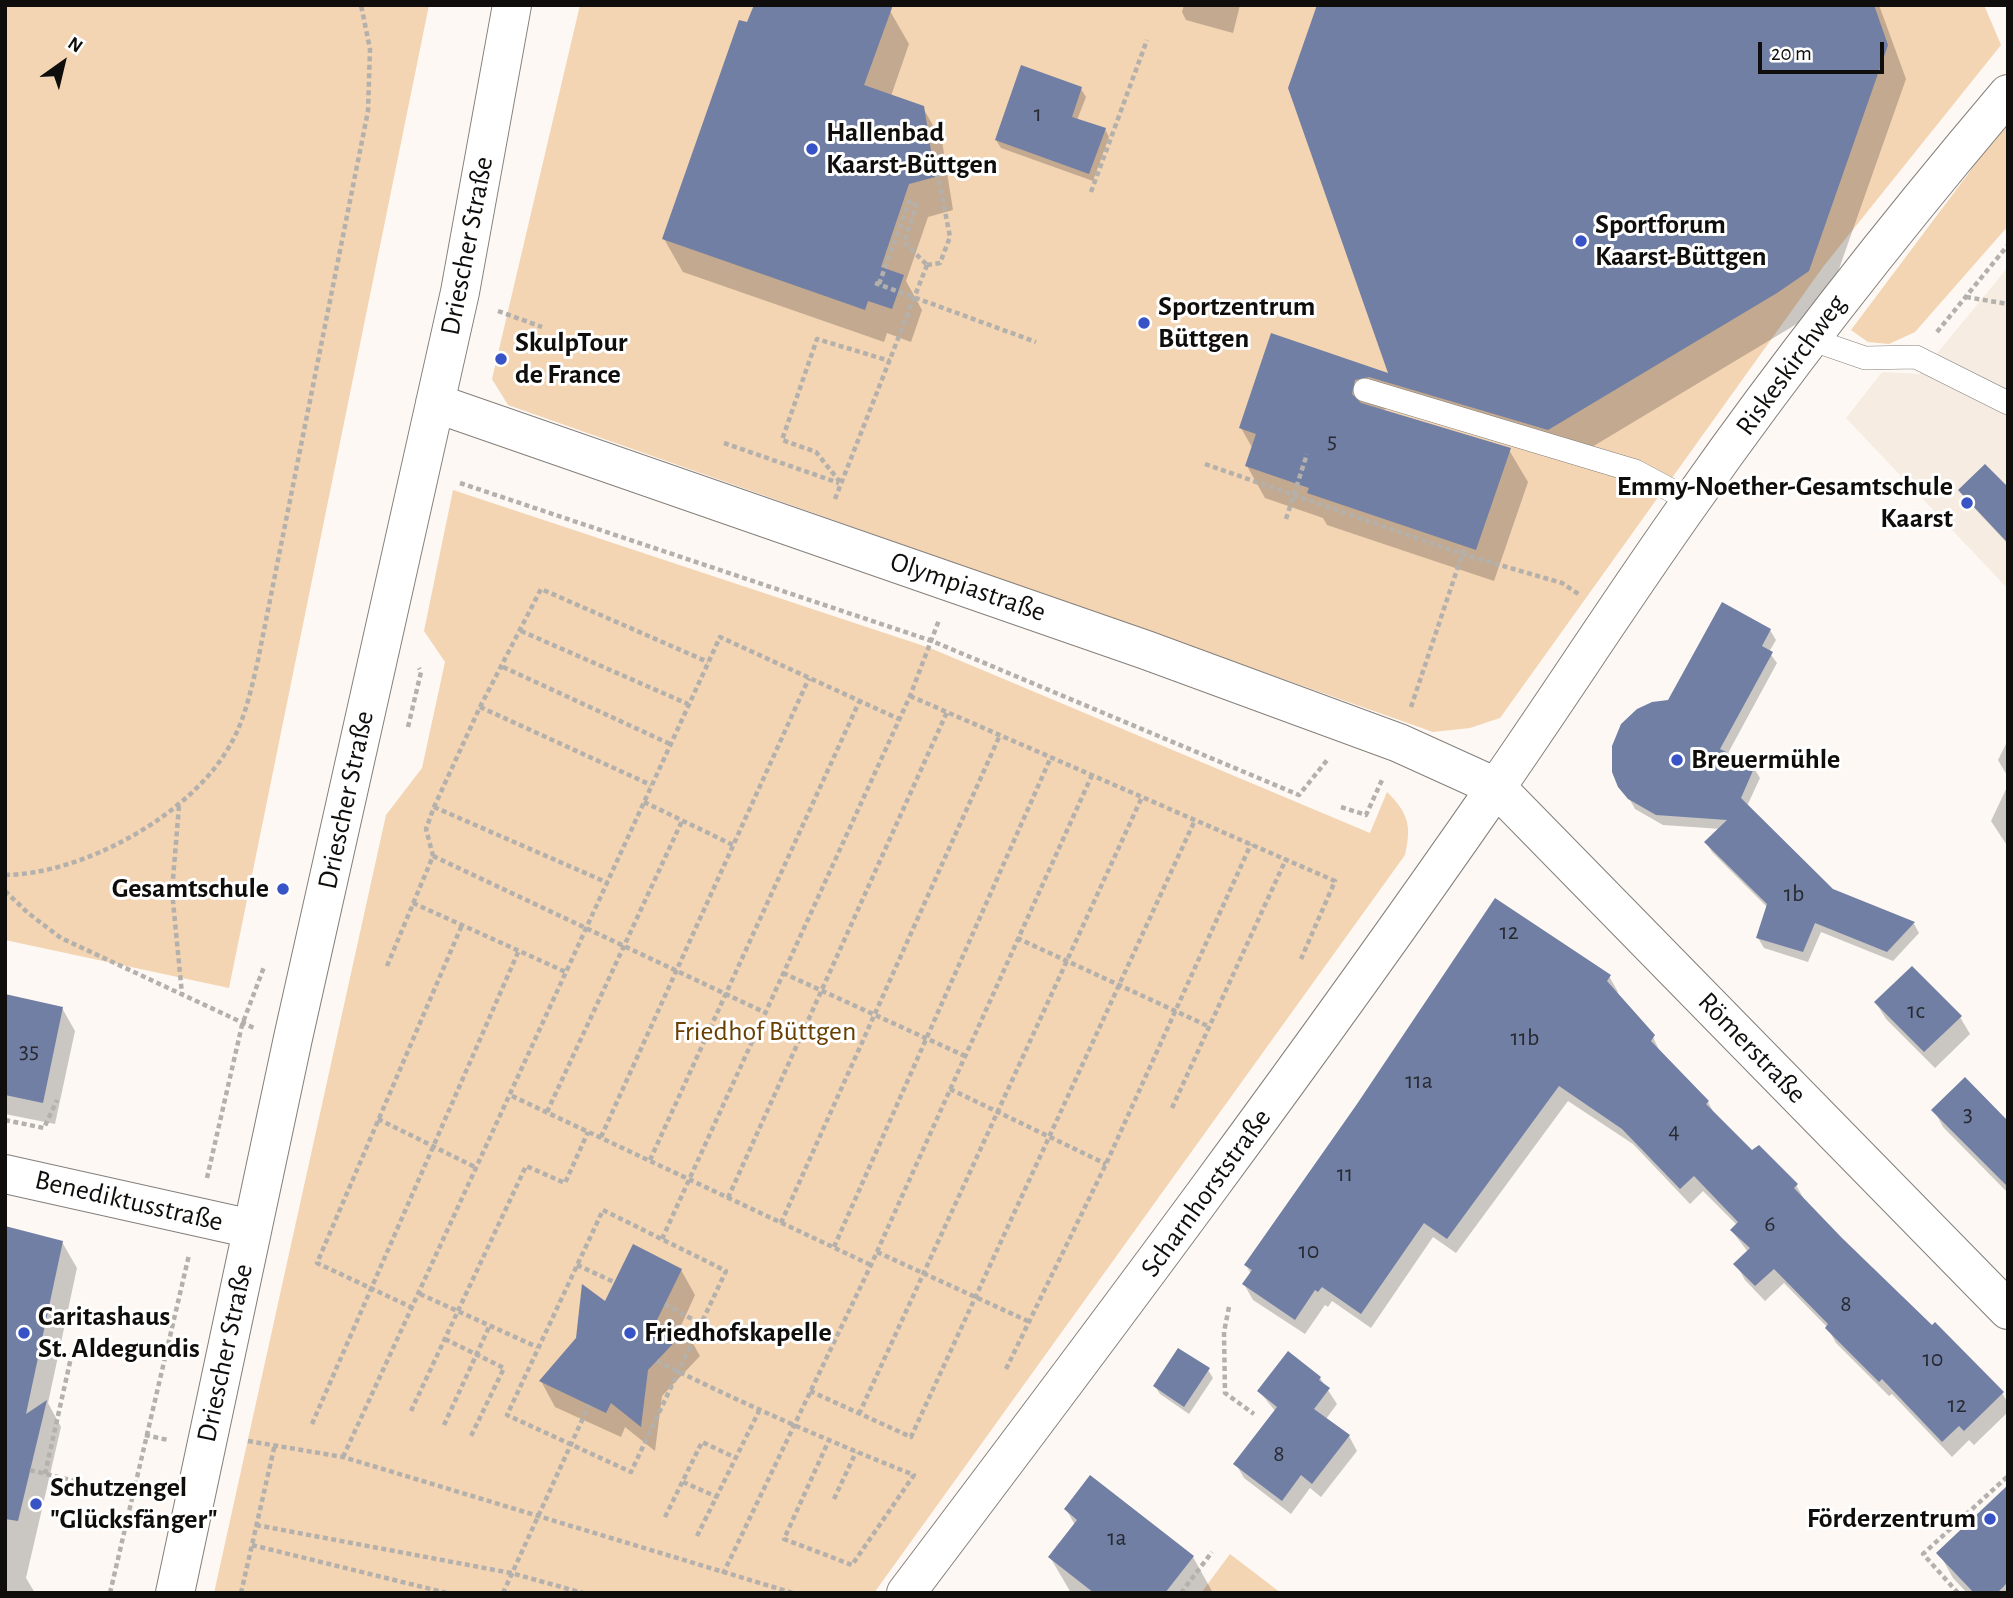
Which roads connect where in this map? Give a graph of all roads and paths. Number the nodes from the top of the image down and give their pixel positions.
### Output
1 (361, 5) edge
2 (512, 5) edge
3 (1147, 40) dead end
4 (2008, 94) edge
5 (934, 169) dead end
6 (1091, 192) dead end
7 (2008, 246) edge
8 (927, 265) junction
9 (1966, 296) junction
10 (914, 298) junction
11 (2008, 304) edge
12 (1810, 340) junction
13 (1036, 342) dead end
14 (1916, 356) junction
15 (890, 361) junction
16 (1365, 390) dead end
17 (435, 403) junction
18 (2008, 403) edge
19 (724, 443) dead end
20 (1307, 454) dead end
21 (1205, 464) dead end
22 (456, 482) dead end
23 (840, 483) junction
24 (1294, 496) junction
25 (1691, 501) junction
26 (1286, 519) dead end
27 (1465, 546) dead end
28 (1462, 554) junction
29 (1612, 617) junction
30 (521, 631) junction
31 (930, 648) dead end
32 (708, 662) junction
33 (503, 667) junction
34 (809, 678) junction
35 (910, 696) junction
36 (859, 702) junction
37 (688, 704) junction
38 (480, 707) junction
39 (947, 712) junction
40 (899, 719) junction
41 (1000, 735) junction
42 (1399, 743) junction
43 (670, 744) junction
44 (1334, 752) dead end
45 (1051, 757) junction
46 (1092, 775) junction
47 (651, 785) junction
48 (1496, 787) junction
49 (1142, 797) junction
50 (644, 802) junction
51 (179, 806) junction
52 (435, 807) junction
53 (1341, 807) dead end
54 (1195, 820) junction
55 (682, 821) junction
56 (1251, 844) junction
57 (733, 845) junction
58 (433, 856) junction
59 (1286, 859) junction
60 (5, 875) edge
61 (608, 883) junction
62 (5, 891) edge
63 (414, 903) junction
64 (462, 925) junction
65 (589, 927) junction
66 (1017, 938) junction
67 (627, 945) junction
68 (519, 950) junction
69 (268, 956) dead end
70 (1066, 959) junction
71 (1301, 959) dead end
72 (387, 966) dead end
73 (677, 970) junction
74 (568, 973) junction
75 (783, 973) junction
76 (1120, 985) junction
77 (821, 990) junction
78 (726, 993) junction
79 (182, 995) junction
80 (1176, 1011) junction
81 (766, 1013) junction
82 (873, 1013) junction
83 (242, 1025) junction
84 (1210, 1027) junction
85 (293, 1038) junction
86 (927, 1038) junction
87 (965, 1056) junction
88 (950, 1089) junction
89 (512, 1096) junction
90 (57, 1100) dead end
91 (1172, 1108) dead end
92 (547, 1112) junction
93 (995, 1112) junction
94 (378, 1119) junction
95 (5, 1120) edge
96 (587, 1132) junction
97 (601, 1137) junction
98 (1051, 1138) junction
99 (433, 1147) junction
100 (650, 1160) junction
101 (1106, 1164) junction
102 (477, 1168) junction
103 (5, 1174) edge
104 (692, 1180) junction
105 (728, 1198) junction
106 (198, 1217) junction
107 (781, 1223) junction
108 (252, 1229) junction
109 (663, 1239) junction
110 (834, 1247) junction
111 (877, 1252) junction
112 (576, 1265) junction
113 (871, 1265) junction
114 (922, 1273) junction
115 (614, 1282) dead end
116 (372, 1289) junction
117 (420, 1294) junction
118 (977, 1298) junction
119 (665, 1304) dead end
120 (1229, 1307) dead end
121 (413, 1308) junction
122 (2008, 1310) edge
123 (459, 1312) junction
124 (1030, 1322) junction
125 (701, 1324) junction
126 (490, 1325) junction
127 (445, 1339) junction
128 (537, 1347) junction
129 (72, 1353) dead end
130 (476, 1354) junction
131 (657, 1361) dead end
132 (1006, 1369) dead end
133 (678, 1371) junction
134 (810, 1391) junction
135 (589, 1405) dead end
136 (759, 1410) junction
137 (411, 1411) dead end
138 (859, 1414) junction
139 (1254, 1414) dead end
140 (312, 1424) dead end
141 (444, 1425) dead end
142 (793, 1427) junction
143 (470, 1438) dead end
144 (829, 1440) junction
145 (239, 1441) dead end
146 (275, 1444) junction
147 (571, 1444) junction
148 (856, 1451) junction
149 (343, 1457) junction
150 (736, 1458) junction
151 (30, 1470) dead end
152 (45, 1474) junction
153 (2008, 1476) edge
154 (683, 1482) junction
155 (131, 1495) junction
156 (717, 1497) junction
157 (834, 1499) dead end
158 (537, 1517) junction
159 (665, 1517) dead end
160 (256, 1525) junction
161 (698, 1536) dead end
162 (252, 1545) junction
163 (1212, 1552) dead end
164 (512, 1573) junction
165 (723, 1574) junction
166 (772, 1590) edge
167 (110, 1593) edge
168 (175, 1593) edge
169 (241, 1593) edge
170 (447, 1593) edge
171 (503, 1593) edge
172 (583, 1593) edge
173 (793, 1593) edge
174 (906, 1593) edge
175 (1181, 1593) edge
176 (1958, 1593) edge

1 - 51 path
2 - 17 street, Driescher Straße
3 - 6 path
4 - 12 street, Riskeskirchweg
5 - 8 path
7 - 9 path
8 - 10 path
8 - 10 path
9 - 11 path
9 - 14 path
10 - 13 path
10 - 15 path
12 - 14 lane
12 - 25 street, Riskeskirchweg
14 - 18 lane
15 - 23 path
15 - 23 path
16 - 25 lane
17 - 42 street, Olympiastraße
17 - 85 street, Driescher Straße
19 - 23 path
20 - 24 path
21 - 24 path
22 - 44 path
24 - 26 path
24 - 28 path
25 - 29 street, Riskeskirchweg
27 - 28 path
28 - 29 path
28 - 42 path
29 - 48 street, Riskeskirchweg
30 - 32 path
30 - 33 path
30 - 37 path
31 - 35 path
32 - 34 path
32 - 37 path
33 - 38 path
33 - 43 path
34 - 36 path
34 - 57 path
35 - 39 path
35 - 40 path
36 - 40 path
36 - 78 path
37 - 43 path
38 - 47 path
38 - 52 path
39 - 41 path
39 - 77 path
40 - 75 path
41 - 45 path
41 - 82 path
42 - 48 street, Olympiastraße
42 - 53 path
43 - 47 path
45 - 46 path
45 - 86 path
46 - 49 path
46 - 66 path
47 - 50 path
48 - 122 street, Römerstraße
48 - 174 street, Scharnhorststraße
49 - 54 path
49 - 70 path
50 - 55 path
50 - 61 path
51 - 60 path
51 - 79 path
52 - 58 path
52 - 61 path
54 - 56 path
54 - 76 path
55 - 57 path
55 - 67 path
56 - 59 path
56 - 80 path
57 - 73 path
58 - 63 path
58 - 65 path
59 - 71 path
59 - 84 path
61 - 65 path
62 - 79 path
63 - 64 path
63 - 72 path
64 - 68 path
64 - 94 path
65 - 67 path
65 - 74 path
66 - 70 path
66 - 87 path
67 - 73 path
67 - 92 path
68 - 74 path
68 - 99 path
69 - 83 path
70 - 76 path
70 - 93 path
73 - 78 path
73 - 97 path
74 - 89 path
75 - 77 path
75 - 81 path
76 - 80 path
76 - 98 path
77 - 82 path
77 - 105 path
78 - 81 path
78 - 100 path
79 - 83 path
80 - 84 path
80 - 101 path
81 - 104 path
82 - 86 path
82 - 107 path
83 - 85 path
83 - 106 path
84 - 91 path
85 - 108 street, Driescher Straße
86 - 87 path
86 - 110 path
87 - 88 path
88 - 93 path
88 - 111 path
89 - 92 path
89 - 102 path
90 - 95 path
92 - 96 path
93 - 98 path
93 - 114 path
94 - 99 path
94 - 116 path
96 - 97 path
96 - 123 path
97 - 100 path
98 - 101 path
98 - 118 path
99 - 102 path
99 - 116 path
100 - 104 path
101 - 124 path
102 - 117 path
103 - 106 street, Benediktusstraße
104 - 105 path
104 - 109 path
105 - 107 path
106 - 108 street, Benediktusstraße
106 - 155 path
107 - 110 path
108 - 168 street, Driescher Straße
109 - 112 path
109 - 125 path
110 - 113 path
111 - 113 path
111 - 114 path
112 - 115 path
112 - 128 path
113 - 134 path
114 - 118 path
114 - 138 path
116 - 121 path
116 - 140 path
117 - 121 path
117 - 123 path
118 - 124 path
118 - 138 path
119 - 125 path
120 - 139 path
121 - 149 path
123 - 126 path
123 - 127 path
124 - 132 path
125 - 133 path
126 - 128 path
126 - 130 path
127 - 130 path
127 - 137 path
128 - 147 path
129 - 152 path
130 - 141 path
130 - 143 path
131 - 133 path
133 - 136 path
133 - 147 path
134 - 138 path
134 - 142 path
135 - 147 path
136 - 142 path
136 - 150 path
142 - 144 path
142 - 165 path
144 - 148 path
144 - 148 path
145 - 146 path
146 - 149 path
146 - 160 path
147 - 158 path
148 - 157 path
149 - 158 path
150 - 154 path
150 - 156 path
151 - 152 path
152 - 155 path
153 - 176 path
154 - 156 path
154 - 159 path
155 - 167 path
156 - 161 path
158 - 164 path
158 - 165 path
160 - 162 path
160 - 164 path
162 - 169 path
162 - 170 path
163 - 175 path
164 - 171 path
164 - 172 path
165 - 166 path
166 - 173 path

